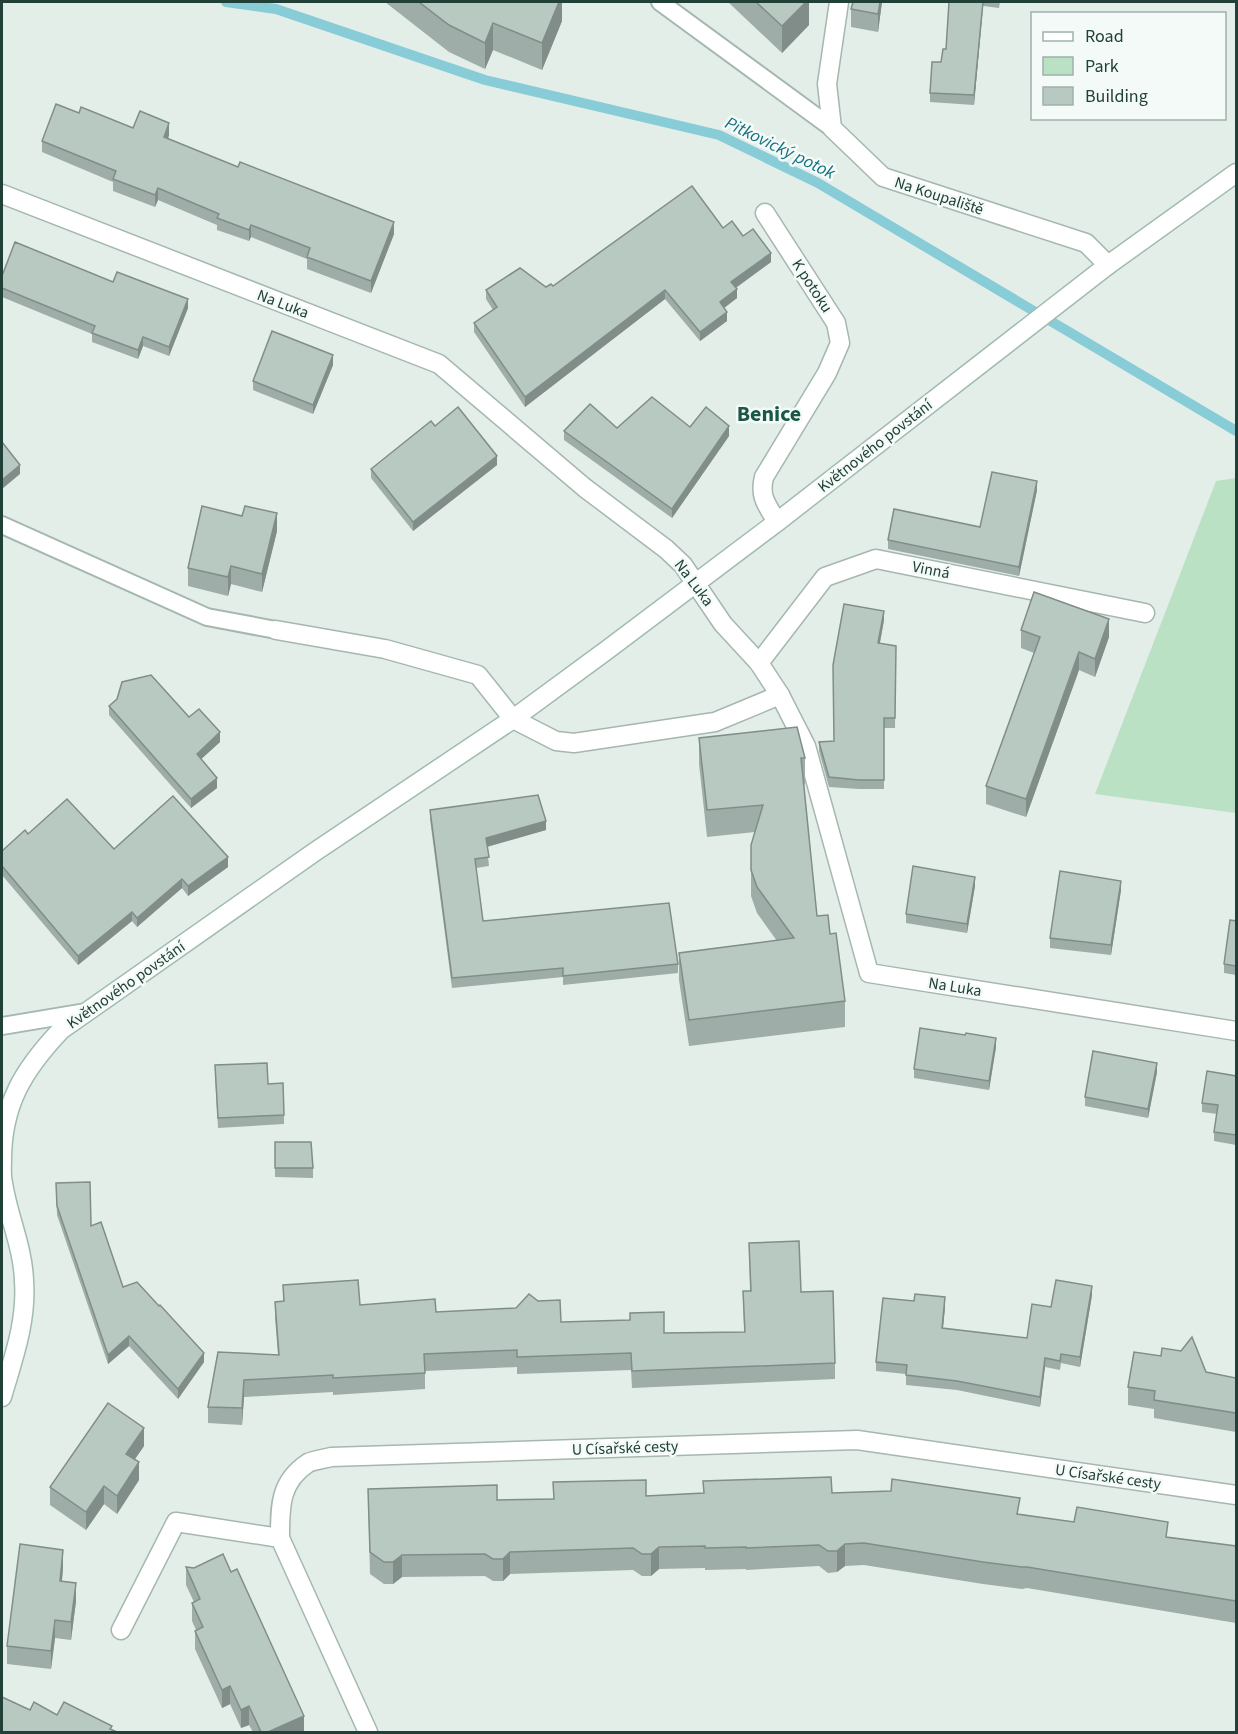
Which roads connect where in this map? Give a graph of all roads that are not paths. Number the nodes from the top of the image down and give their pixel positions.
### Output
1 (660, 2) edge
2 (839, 2) edge
3 (832, 128) junction
4 (1236, 173) edge
5 (2, 194) edge
6 (765, 213) dead end
7 (1108, 265) junction
8 (777, 522) junction
9 (2, 525) edge
10 (696, 583) junction
11 (1145, 614) dead end
12 (276, 630) joint
13 (759, 663) junction
14 (780, 695) junction
15 (513, 719) junction
16 (86, 1012) junction
17 (2, 1026) edge
18 (1236, 1031) edge
19 (4, 1116) edge
20 (2, 1397) edge
21 (1236, 1495) edge
22 (280, 1538) junction
23 (121, 1630) dead end
24 (368, 1732) edge

1 - 3 lane
2 - 3 street
3 - 7 street, Na Koupaliště
4 - 7 street, Květnového povstání
5 - 10 street, Na Luka
6 - 8 street, K potoku
7 - 8 street, Květnového povstání
8 - 10 street, Květnového povstání
9 - 12 lane
10 - 13 street, Na Luka
10 - 15 street, Květnového povstání
11 - 13 street, Vinná
12 - 15 street
13 - 14 street, Na Luka
14 - 15 street
14 - 18 street, Na Luka
15 - 16 street, Květnového povstání
16 - 17 lane
16 - 19 street, Květnového povstání
19 - 20 street, Květnového povstání
21 - 22 street, U Císařské cesty
22 - 23 street
22 - 24 street, U Císařské cesty

